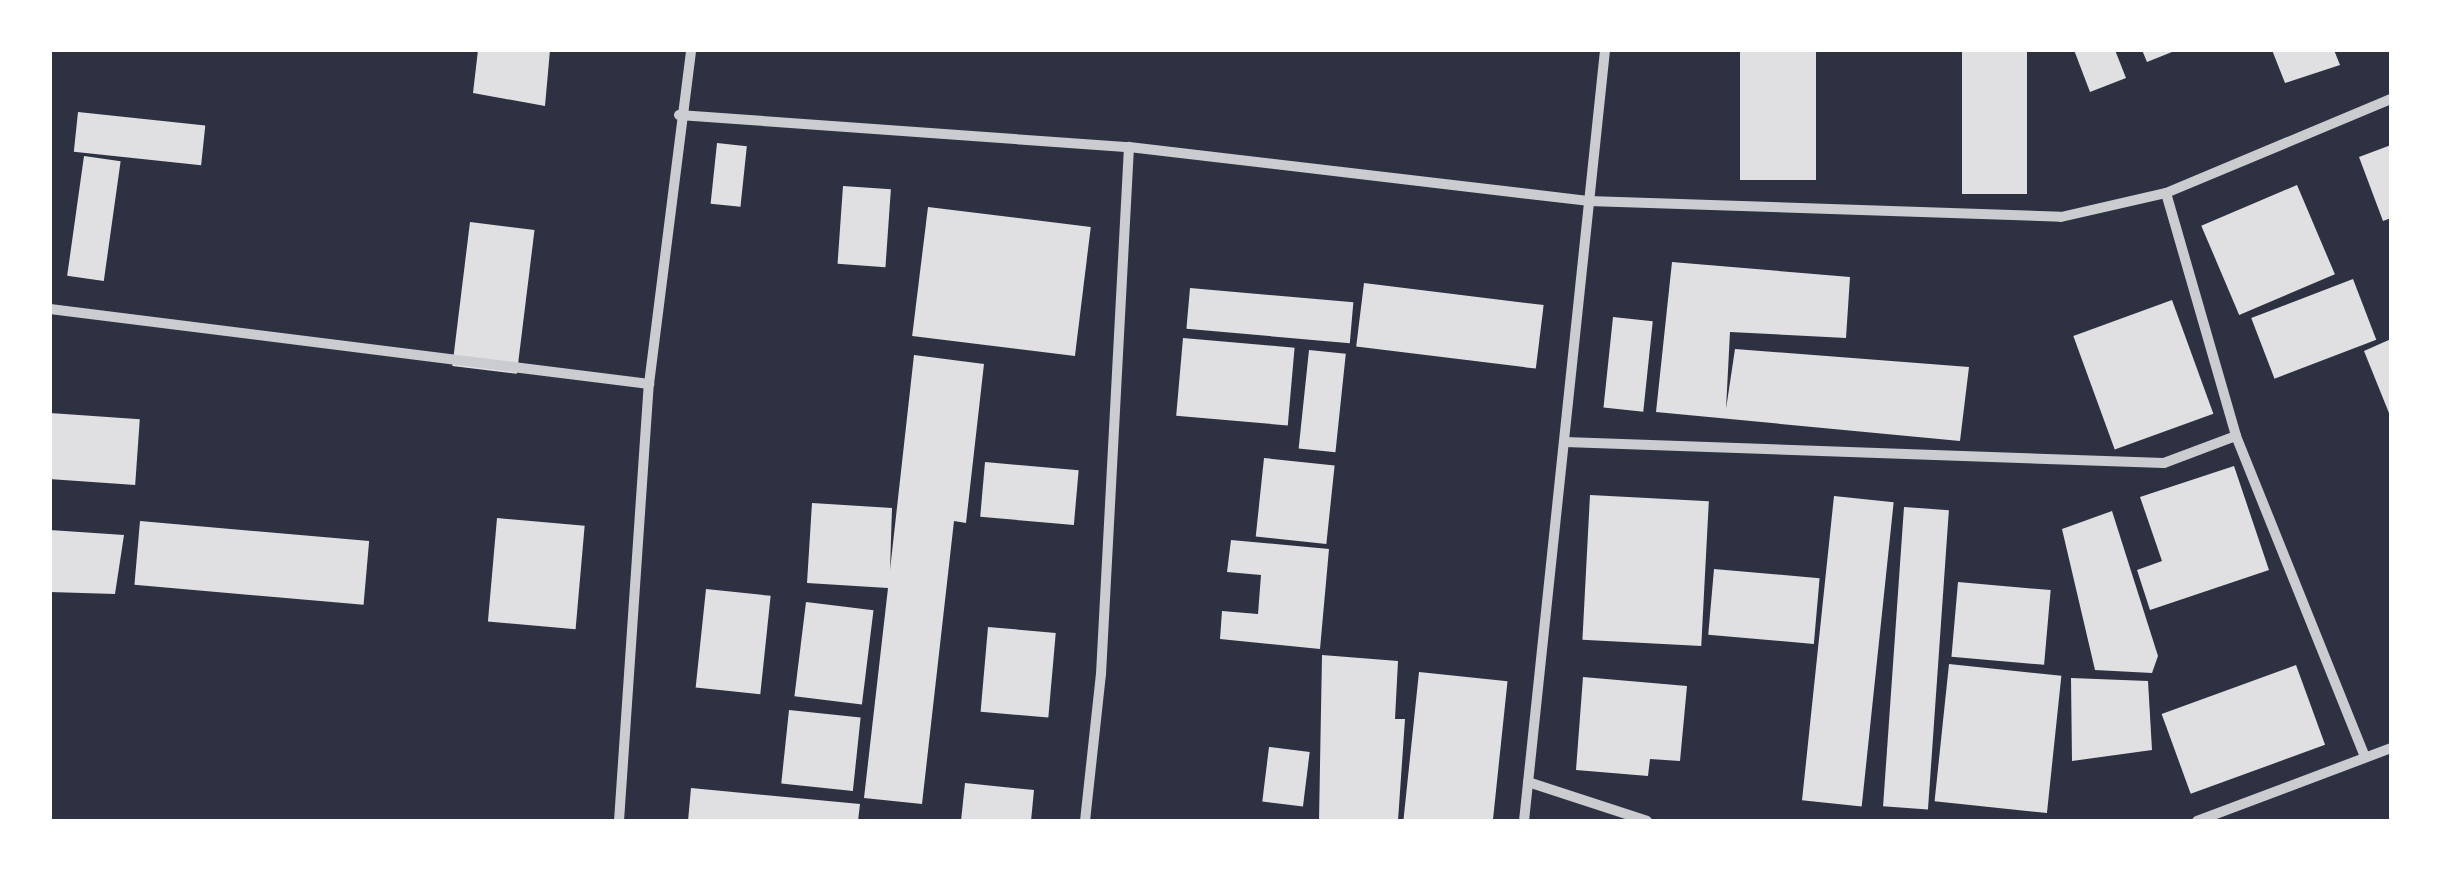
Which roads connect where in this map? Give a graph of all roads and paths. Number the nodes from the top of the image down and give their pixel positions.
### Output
1 (691, 50) edge
2 (1605, 50) edge
3 (2391, 98) edge
4 (679, 115) junction
5 (1129, 148) junction
6 (2166, 193) junction
7 (1588, 201) junction
8 (50, 309) edge
9 (649, 384) junction
10 (2236, 436) junction
11 (1566, 442) junction
12 (2391, 748) edge
13 (2364, 754) junction
14 (1528, 782) junction
15 (618, 821) edge
16 (1086, 821) edge
17 (1524, 821) edge
18 (1646, 821) edge
19 (2197, 821) edge

1 - 4 street
2 - 7 street
3 - 6 street
4 - 5 street
4 - 9 street
5 - 7 street
5 - 16 street
6 - 7 street
6 - 10 street
7 - 11 street
8 - 9 street
9 - 15 street
10 - 11 street
10 - 13 street
11 - 14 street
12 - 13 street
13 - 19 street
14 - 17 street
14 - 18 street

